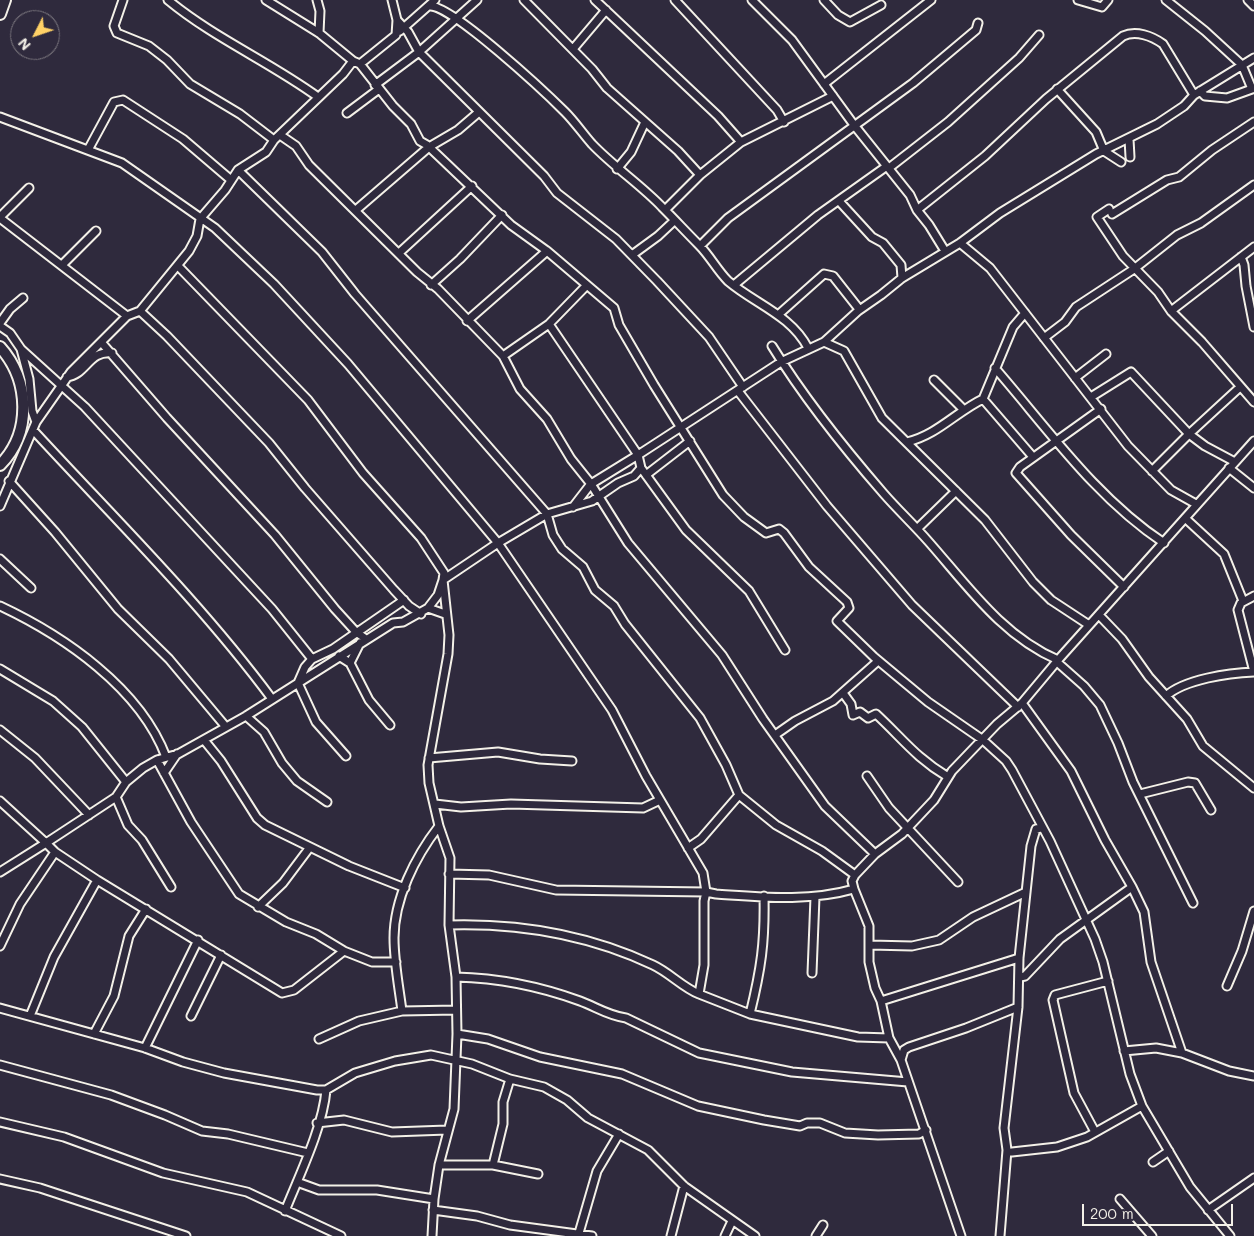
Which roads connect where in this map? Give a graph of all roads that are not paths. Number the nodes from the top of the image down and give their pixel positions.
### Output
1 (5, 0) edge
2 (123, 0) edge
3 (168, 0) edge
4 (266, 0) edge
5 (317, 0) edge
6 (392, 0) edge
7 (478, 0) edge
8 (524, 0) edge
9 (595, 0) edge
10 (675, 0) edge
11 (752, 0) edge
12 (824, 0) edge
13 (931, 0) edge
14 (1078, 0) edge
15 (1108, 0) edge
16 (1166, 0) edge
17 (1248, 0) edge
18 (432, 3) edge
19 (881, 4) dead end
20 (1254, 6) edge
21 (606, 10) junction
22 (0, 14) edge
23 (457, 18) junction
24 (397, 20) junction
25 (978, 23) dead end
26 (403, 29) junction
27 (319, 33) junction
28 (396, 35) junction
29 (1039, 35) dead end
30 (573, 49) junction
31 (419, 52) junction
32 (1254, 58) edge
33 (357, 63) junction
34 (1242, 64) junction
35 (824, 84) junction
36 (377, 87) junction
37 (1057, 89) junction
38 (1197, 93) junction
39 (833, 96) junction
40 (318, 97) junction
41 (479, 112) junction
42 (347, 114) dead end
43 (0, 117) edge
44 (645, 122) junction
45 (784, 122) junction
46 (1254, 122) edge
47 (854, 125) junction
48 (277, 137) junction
49 (1129, 139) junction
50 (741, 142) junction
51 (430, 147) junction
52 (88, 150) junction
53 (1104, 150) junction
54 (1130, 157) dead end
55 (1121, 162) dead end
56 (888, 167) junction
57 (617, 169) junction
58 (238, 170) junction
59 (700, 175) junction
60 (231, 180) junction
61 (1254, 185) edge
62 (472, 186) junction
63 (29, 188) dead end
64 (839, 201) junction
65 (356, 210) junction
66 (665, 210) junction
67 (917, 210) junction
68 (502, 215) junction
69 (0, 217) edge
70 (200, 218) junction
71 (674, 221) junction
72 (96, 231) dead end
73 (960, 243) junction
74 (700, 246) junction
75 (1254, 247) edge
76 (547, 250) junction
77 (944, 251) junction
78 (399, 253) junction
79 (632, 255) junction
80 (1241, 257) junction
81 (62, 265) junction
82 (178, 266) junction
83 (1134, 269) junction
84 (902, 278) junction
85 (431, 285) junction
86 (734, 285) junction
87 (586, 286) junction
88 (23, 298) dead end
89 (859, 309) junction
90 (140, 311) junction
91 (1171, 311) junction
92 (1025, 313) junction
93 (778, 315) junction
94 (127, 316) junction
95 (467, 321) junction
96 (549, 324) junction
97 (0, 325) edge
98 (1254, 327) edge
99 (1044, 338) junction
100 (101, 342) junction
101 (824, 342) junction
102 (0, 346) edge
103 (772, 346) dead end
104 (808, 348) junction
105 (21, 349) junction
106 (112, 353) junction
107 (1106, 354) dead end
108 (503, 356) junction
109 (33, 360) junction
110 (782, 362) junction
111 (995, 368) junction
112 (66, 378) junction
113 (1075, 378) junction
114 (29, 379) junction
115 (934, 380) dead end
116 (61, 385) junction
117 (1240, 388) junction
118 (741, 389) junction
119 (1091, 397) junction
120 (983, 399) junction
121 (1254, 402) edge
122 (1101, 409) junction
123 (964, 410) junction
124 (34, 426) junction
125 (682, 427) junction
126 (1189, 434) junction
127 (1057, 440) junction
128 (690, 441) junction
129 (1254, 441) edge
130 (906, 442) junction
131 (638, 455) junction
132 (1033, 458) junction
133 (0, 465) edge
134 (1232, 465) junction
135 (641, 468) junction
136 (1152, 471) junction
137 (646, 475) junction
138 (10, 481) junction
139 (591, 484) junction
140 (1254, 488) edge
141 (956, 491) junction
142 (599, 496) junction
143 (577, 499) junction
144 (592, 501) junction
145 (1196, 504) junction
146 (0, 506) edge
147 (573, 507) junction
148 (547, 514) junction
149 (1185, 518) junction
150 (917, 529) junction
151 (498, 543) junction
152 (1164, 543) junction
153 (0, 559) edge
154 (443, 580) junction
155 (1124, 587) junction
156 (31, 588) dead end
157 (1254, 596) edge
158 (404, 600) junction
159 (1243, 601) junction
160 (0, 606) edge
161 (428, 608) junction
162 (421, 614) junction
163 (446, 614) junction
164 (1099, 615) junction
165 (1089, 625) junction
166 (356, 632) junction
167 (363, 641) junction
168 (785, 650) dead end
169 (339, 656) junction
170 (312, 659) junction
171 (878, 661) junction
172 (1057, 661) junction
173 (350, 663) junction
174 (0, 669) edge
175 (1254, 672) edge
176 (298, 683) junction
177 (843, 693) junction
178 (1166, 696) junction
179 (272, 698) junction
180 (1020, 705) junction
181 (246, 716) junction
182 (390, 725) dead end
183 (226, 727) junction
184 (0, 730) edge
185 (775, 735) junction
186 (204, 740) junction
187 (983, 740) junction
188 (178, 754) junction
189 (346, 756) dead end
190 (166, 757) junction
191 (428, 758) junction
192 (157, 760) junction
193 (572, 761) dead end
194 (164, 772) junction
195 (866, 776) dead end
196 (948, 777) junction
197 (126, 782) junction
198 (1254, 788) edge
199 (1140, 794) junction
200 (739, 795) junction
201 (116, 797) junction
202 (660, 800) junction
203 (0, 801) edge
204 (327, 802) dead end
205 (435, 804) junction
206 (1211, 810) dead end
207 (89, 815) junction
208 (439, 826) junction
209 (908, 826) junction
210 (1041, 828) junction
211 (46, 843) junction
212 (310, 847) junction
213 (688, 848) junction
214 (56, 852) junction
215 (875, 854) junction
216 (0, 863) edge
217 (8, 867) junction
218 (0, 872) edge
219 (449, 874) junction
220 (855, 875) junction
221 (97, 880) junction
222 (958, 882) dead end
223 (170, 887) dead end
224 (1132, 887) junction
225 (405, 888) junction
226 (854, 889) junction
227 (706, 892) junction
228 (1026, 892) junction
229 (764, 896) junction
230 (815, 897) junction
231 (1193, 903) dead end
232 (258, 906) junction
233 (146, 909) junction
234 (1254, 911) edge
235 (1252, 922) edge
236 (449, 925) junction
237 (198, 940) junction
238 (870, 945) junction
239 (0, 946) edge
240 (344, 951) junction
241 (220, 955) junction
242 (1019, 958) junction
243 (396, 962) junction
244 (812, 973) dead end
245 (456, 977) junction
246 (1020, 977) junction
247 (1108, 981) junction
248 (1227, 986) dead end
249 (698, 994) junction
250 (881, 1001) junction
251 (1018, 1006) junction
252 (0, 1008) edge
253 (456, 1010) junction
254 (402, 1011) junction
255 (750, 1014) junction
256 (30, 1016) junction
257 (191, 1016) dead end
258 (94, 1034) junction
259 (457, 1034) junction
260 (889, 1038) junction
261 (319, 1039) dead end
262 (145, 1048) junction
263 (1124, 1051) junction
264 (1182, 1053) junction
265 (454, 1060) junction
266 (901, 1060) junction
267 (0, 1064) edge
268 (1254, 1076) edge
269 (510, 1079) junction
270 (908, 1082) junction
271 (326, 1090) junction
272 (1142, 1106) junction
273 (0, 1122) edge
274 (317, 1123) junction
275 (447, 1130) junction
276 (926, 1130) junction
277 (1094, 1132) junction
278 (619, 1134) junction
279 (1169, 1151) junction
280 (308, 1152) junction
281 (1012, 1152) dead end
282 (1153, 1162) dead end
283 (440, 1165) junction
284 (493, 1165) junction
285 (538, 1174) dead end
286 (1254, 1178) edge
287 (0, 1179) edge
288 (297, 1182) junction
289 (684, 1186) junction
290 (434, 1199) junction
291 (1120, 1199) dead end
292 (433, 1210) junction
293 (1208, 1210) junction
294 (286, 1211) junction
295 (732, 1221) junction
296 (823, 1225) dead end
297 (579, 1232) junction
298 (186, 1236) edge
299 (341, 1236) edge
300 (432, 1236) edge
301 (592, 1236) edge
302 (671, 1236) edge
303 (725, 1236) edge
304 (756, 1236) edge
305 (816, 1236) edge
306 (961, 1236) edge
307 (1000, 1236) edge
308 (1152, 1236) edge
309 (1230, 1236) edge

1 - 22 highway
2 - 48 street
3 - 40 street
4 - 27 street
5 - 27 street
6 - 24 street
7 - 23 street
8 - 30 street
9 - 21 street
10 - 45 street
11 - 35 street
12 - 19 street
13 - 35 street
14 - 15 street
16 - 34 street
17 - 20 street
18 - 23 street
18 - 26 street
21 - 30 street
21 - 50 street
23 - 31 street
23 - 57 street
24 - 26 street
24 - 28 street
25 - 47 street
26 - 28 street
26 - 31 street
27 - 33 street
28 - 33 street
29 - 56 street
30 - 44 street
31 - 36 street
31 - 41 street
32 - 34 street
33 - 36 street
33 - 40 street
34 - 38 street
34 - 38 street
35 - 39 street
36 - 42 street
36 - 51 street
37 - 38 street
37 - 53 street
37 - 67 street
38 - 49 street
39 - 45 street
39 - 47 street
40 - 48 street
41 - 51 street
41 - 79 street
43 - 52 street
44 - 57 street
44 - 59 street
45 - 50 street
46 - 83 street
47 - 56 street
47 - 74 street
48 - 58 street
48 - 65 street
49 - 53 street
49 - 54 street
50 - 59 street
51 - 62 street
51 - 65 street
52 - 60 street
52 - 70 street
53 - 55 street
53 - 73 street
56 - 64 street
56 - 67 street
57 - 66 street
58 - 60 street
58 - 148 street
59 - 66 street
60 - 70 street
61 - 83 street
62 - 68 street
62 - 78 street
63 - 69 street
64 - 84 street
64 - 86 street
65 - 78 street
66 - 71 street
67 - 77 street
68 - 76 street
68 - 85 street
69 - 81 street
70 - 82 street
70 - 151 street
71 - 74 street
71 - 79 street
72 - 81 street
73 - 77 street
73 - 92 street
74 - 86 street
75 - 80 street
76 - 87 street
76 - 95 street
77 - 84 street
78 - 85 street
79 - 118 street
80 - 91 street
80 - 98 street
81 - 94 street
82 - 90 street
82 - 154 street
83 - 91 street
83 - 99 street
84 - 89 street
85 - 95 street
86 - 93 street
87 - 96 street
87 - 125 street
88 - 97 street
89 - 93 street
89 - 101 street
90 - 94 street
90 - 158 street
91 - 117 street
92 - 99 street
92 - 111 street
93 - 104 street
94 - 100 street
95 - 108 street
96 - 108 street
96 - 131 street
97 - 105 street
99 - 113 street
100 - 106 street
100 - 112 street
101 - 104 street
101 - 130 street
102 - 133 highway
103 - 110 street
104 - 110 street
105 - 109 street
105 - 114 street
106 - 112 street
106 - 166 street
107 - 113 street
108 - 139 street
109 - 114 street
109 - 116 street
110 - 118 street
110 - 150 street
111 - 120 street
111 - 127 street
112 - 116 street
113 - 119 street
114 - 124 street
115 - 123 street
116 - 124 street
116 - 170 street
117 - 121 street
117 - 126 street
118 - 125 street
118 - 180 street
119 - 122 street
119 - 126 street
120 - 123 street
120 - 132 street
122 - 127 street
122 - 136 street
123 - 130 street
124 - 138 street
124 - 179 street
125 - 128 street
125 - 131 street
126 - 134 street
126 - 136 street
127 - 132 street
127 - 152 street
128 - 137 street
128 - 171 street
129 - 134 street
130 - 141 street
131 - 135 street
131 - 139 street
132 - 155 street
134 - 140 street
134 - 145 street
135 - 137 street
135 - 142 street
136 - 145 street
137 - 168 street
138 - 146 street
138 - 183 street
139 - 142 street
139 - 143 street
141 - 150 street
141 - 165 street
142 - 144 street
142 - 185 street
143 - 144 street
143 - 147 street
144 - 147 street
145 - 149 street
147 - 148 street
148 - 151 street
148 - 200 street
149 - 152 street
149 - 159 street
150 - 172 street
151 - 154 street
151 - 202 street
152 - 155 street
153 - 156 street
154 - 161 street
154 - 163 street
155 - 164 street
157 - 159 street
158 - 162 street
158 - 166 street
159 - 175 street
160 - 190 street
161 - 162 street
161 - 163 street
162 - 167 street
163 - 191 street
164 - 165 street
164 - 178 street
165 - 172 street
166 - 167 street
166 - 170 street
167 - 169 street
167 - 173 street
169 - 173 street
169 - 176 street
170 - 176 street
171 - 177 street
171 - 187 street
172 - 180 street
172 - 199 street
173 - 182 street
174 - 197 street
175 - 178 street
176 - 179 street
176 - 189 street
177 - 185 street
177 - 196 street
178 - 198 street
179 - 181 street
180 - 187 street
180 - 224 street
181 - 183 street
181 - 204 street
183 - 186 street
184 - 207 street
185 - 215 street
186 - 188 street
186 - 212 street
187 - 196 street
187 - 210 street
188 - 190 street
188 - 194 street
190 - 192 street
191 - 193 street
191 - 205 street
192 - 194 street
192 - 197 street
194 - 232 street
195 - 209 street
196 - 209 street
197 - 201 street
199 - 206 street
199 - 231 street
200 - 213 street
200 - 220 street
201 - 207 street
201 - 223 street
202 - 205 street
202 - 213 street
203 - 211 street
205 - 208 street
207 - 211 street
208 - 219 street
208 - 225 street
209 - 215 street
209 - 222 street
210 - 228 street
210 - 247 street
211 - 214 street
211 - 217 street
212 - 225 street
212 - 232 street
213 - 227 street
214 - 221 street
214 - 239 street
215 - 220 street
216 - 217 street
217 - 218 street
219 - 227 street
219 - 236 street
220 - 226 street
221 - 233 street
221 - 256 street
224 - 246 street
224 - 264 street
225 - 243 street
226 - 230 street
226 - 238 street
227 - 229 street
227 - 249 street
228 - 238 street
228 - 242 street
229 - 230 street
229 - 255 street
230 - 244 street
232 - 240 street
233 - 237 street
233 - 258 street
234 - 235 street
235 - 248 street
236 - 245 street
236 - 249 street
237 - 241 street
237 - 262 street
238 - 250 street
240 - 241 street
240 - 243 street
241 - 257 street
242 - 246 street
242 - 250 street
243 - 254 street
245 - 253 street
245 - 270 street
246 - 251 street
247 - 263 street
247 - 277 street
249 - 255 street
250 - 260 street
251 - 266 street
251 - 307 street
252 - 256 street
253 - 254 street
253 - 259 street
254 - 261 street
255 - 260 street
256 - 258 street
258 - 262 street
259 - 265 street
259 - 276 street
260 - 266 street
262 - 271 street
263 - 264 street
263 - 272 street
264 - 268 street
265 - 269 street
265 - 271 street
265 - 275 street
266 - 270 street
267 - 280 street
269 - 278 street
269 - 284 street
270 - 276 street
271 - 274 street
272 - 277 street
272 - 279 street
273 - 294 street
274 - 275 street
274 - 280 street
275 - 283 street
276 - 306 street
277 - 281 street
278 - 289 street
278 - 297 street
279 - 282 street
279 - 293 street
280 - 288 street
283 - 284 street
283 - 290 street
284 - 285 street
286 - 293 street
287 - 298 street
288 - 290 street
288 - 294 street
289 - 295 street
289 - 302 street
290 - 292 street
291 - 308 street
292 - 297 street
292 - 300 street
293 - 309 street
294 - 299 street
295 - 303 street
295 - 304 street
296 - 305 street
297 - 301 street

